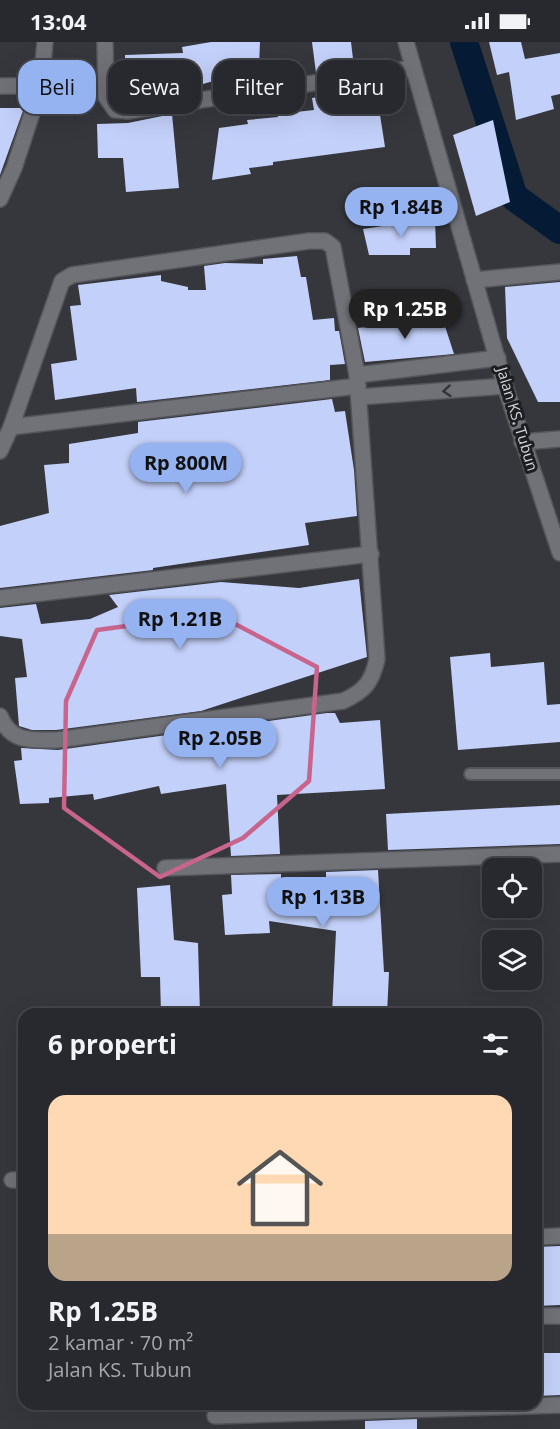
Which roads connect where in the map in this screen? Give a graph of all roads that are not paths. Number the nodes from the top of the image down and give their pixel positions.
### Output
1 (45, 42) edge
2 (105, 42) edge
3 (406, 42) edge
4 (43, 60) edge
5 (413, 68) junction
6 (0, 86) edge
7 (18, 86) edge
8 (32, 114) edge
9 (0, 199) edge
10 (560, 272) edge
11 (474, 280) junction
12 (498, 358) junction
13 (358, 386) junction
14 (505, 386) junction
15 (11, 427) junction
16 (560, 440) edge
17 (522, 442) junction
18 (0, 451) edge
19 (560, 553) edge
20 (371, 554) junction
21 (0, 598) edge
22 (0, 716) edge
23 (470, 774) dead end
24 (560, 774) edge
25 (560, 854) edge
26 (165, 868) dead end
27 (560, 1236) edge
28 (542, 1237) edge
29 (542, 1316) edge
30 (560, 1316) edge
31 (560, 1405) edge
32 (542, 1406) edge
33 (463, 1410) edge
34 (215, 1416) dead end

1 - 4 street
2 - 5 street
3 - 5 street, Jalan KS. Tubun
5 - 11 street, Jalan KS. Tubun
6 - 7 street
8 - 9 street
10 - 11 street
11 - 12 street, Jalan KS. Tubun
12 - 13 street
12 - 14 street, Jalan KS. Tubun
14 -> 13 street
13 - 15 street
13 - 15 street
13 - 20 street
14 - 17 street, Jalan KS. Tubun
15 - 18 street
16 - 17 street
17 - 19 street, Jalan KS. Tubun
20 - 21 street
20 - 22 street
23 - 24 lane
25 - 26 street
27 - 28 street
29 - 30 street
31 - 32 street
33 - 34 street

